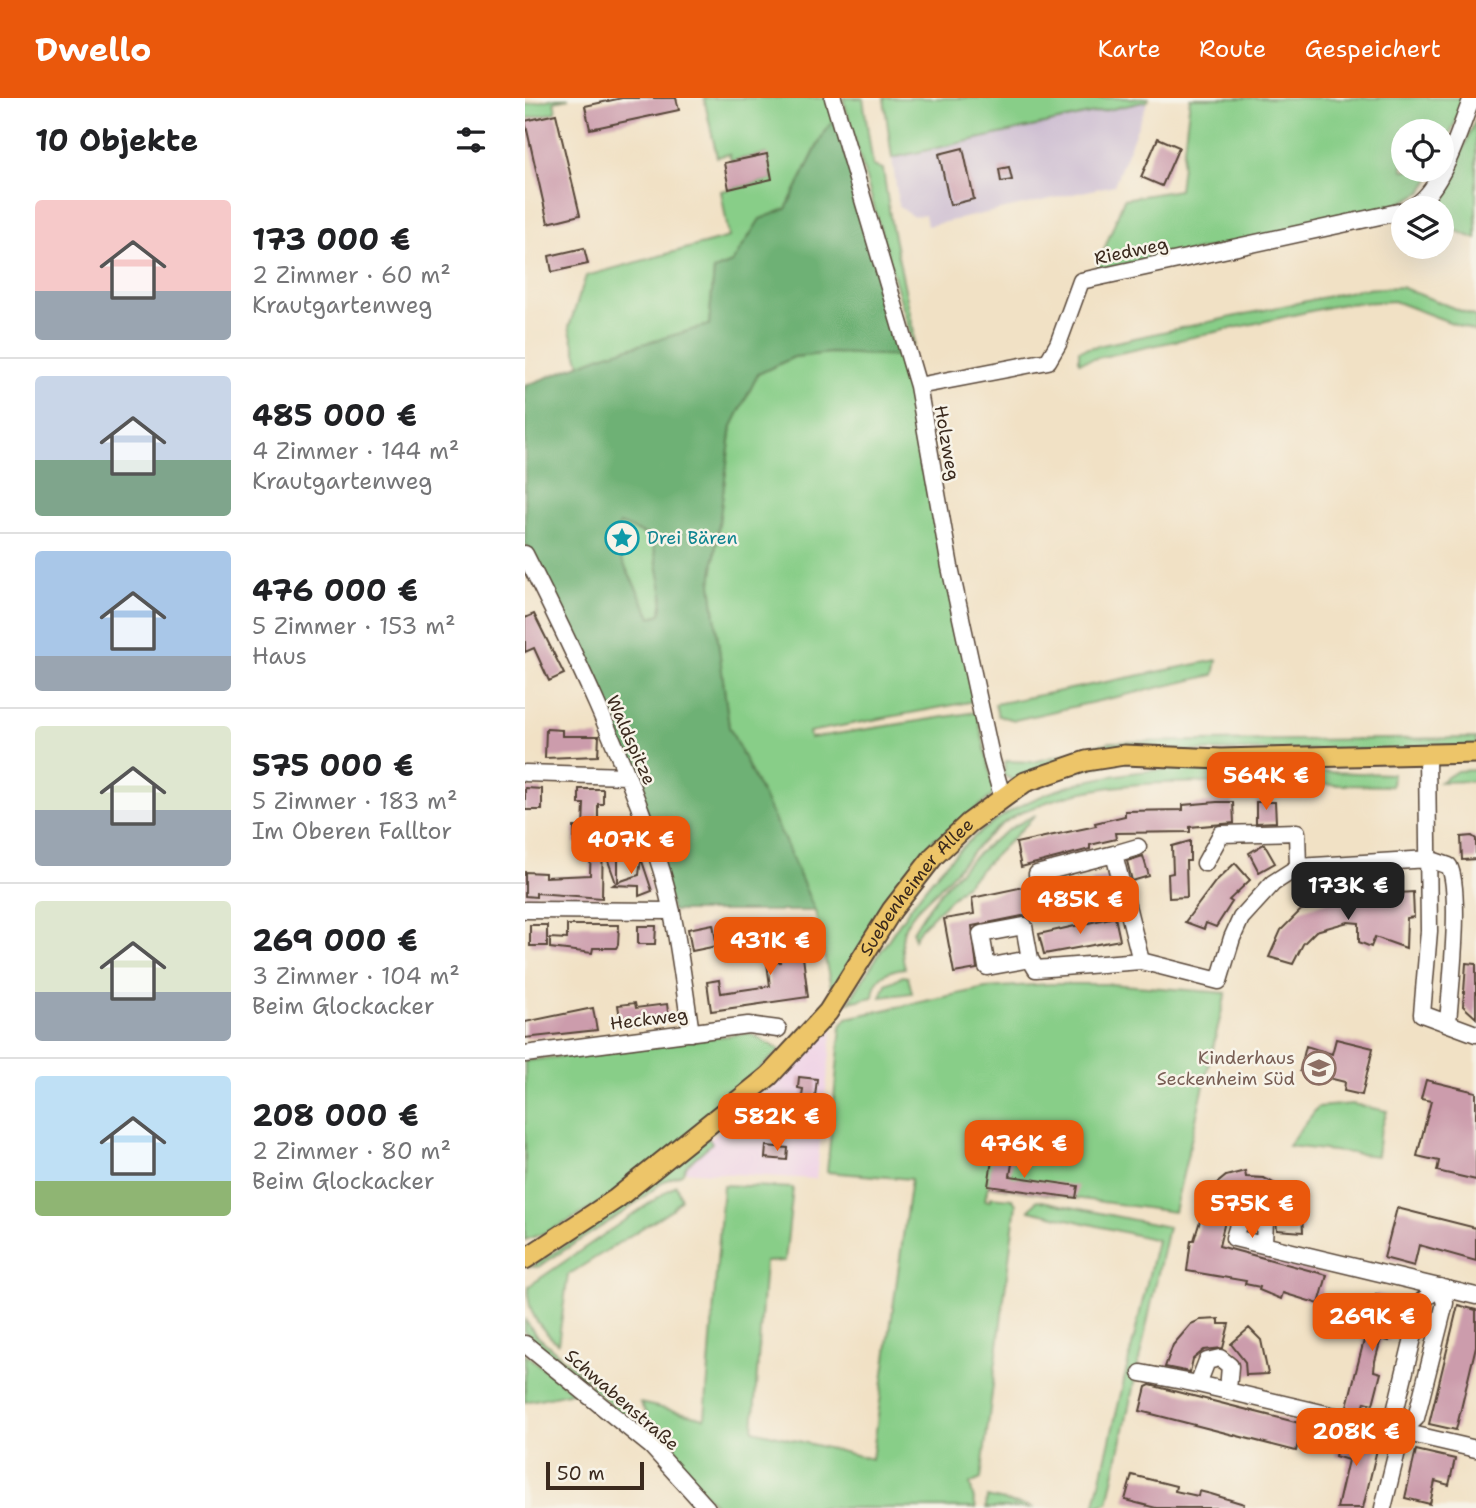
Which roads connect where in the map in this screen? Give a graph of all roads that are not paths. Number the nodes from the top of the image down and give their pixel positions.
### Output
1 (833, 98) edge
2 (1472, 98) edge
3 (1427, 196) edge
4 (1391, 214) edge
5 (918, 386) junction
6 (525, 554) edge
7 (1476, 753) edge
8 (1427, 762) junction
9 (1476, 766) edge
10 (525, 773) edge
11 (627, 776) junction
12 (1003, 799) junction
13 (1139, 847) dead end
14 (1114, 854) junction
15 (1429, 859) junction
16 (1205, 863) dead end
17 (1298, 867) junction
18 (1037, 874) dead end
19 (525, 910) edge
20 (671, 911) junction
21 (1030, 959) dead end
22 (1141, 961) junction
23 (1448, 1023) junction
24 (778, 1028) dead end
25 (691, 1032) junction
26 (1476, 1034) edge
27 (525, 1054) edge
28 (562, 1235) junction
29 (1264, 1243) dead end
30 (525, 1245) edge
31 (525, 1259) edge
32 (1440, 1287) junction
33 (1476, 1296) edge
34 (525, 1336) edge
35 (525, 1343) edge
36 (539, 1354) junction
37 (1141, 1373) dead end
38 (1198, 1384) junction
39 (1228, 1390) junction
40 (1402, 1432) junction
41 (1476, 1449) edge
42 (707, 1508) edge
43 (1383, 1508) edge

1 - 5 street, Holzweg
2 - 3 street
4 - 5 street, Riedweg
5 - 12 street, Holzweg
6 - 11 street, Waldspitze
7 - 8 main road, Suebenheimer Allee
8 - 9 main road, Suebenheimer Allee
8 - 12 main road, Suebenheimer Allee
8 - 15 street
10 - 11 street
11 - 20 street, Waldspitze
12 - 28 main road, Suebenheimer Allee
13 - 14 street
14 - 18 street
14 - 22 street
15 - 17 street
15 - 23 street
15 - 23 street
16 - 17 street
17 - 22 street
19 - 20 street
20 - 25 street, Waldspitze
21 - 22 street
23 - 26 street
24 - 25 street, Heckweg
25 - 27 street, Heckweg
28 - 30 main road, Suebenheimer Allee
28 - 31 main road, Suebenheimer Allee
29 - 32 street
32 - 33 street
32 - 40 street
32 - 40 street
34 - 36 street, Schwabenstraße
35 - 36 street, Schwabenstraße
36 - 42 street, Schwabenstraße
37 - 38 street
38 - 39 street
38 - 39 street
39 - 40 street
40 - 41 street
40 - 43 street

